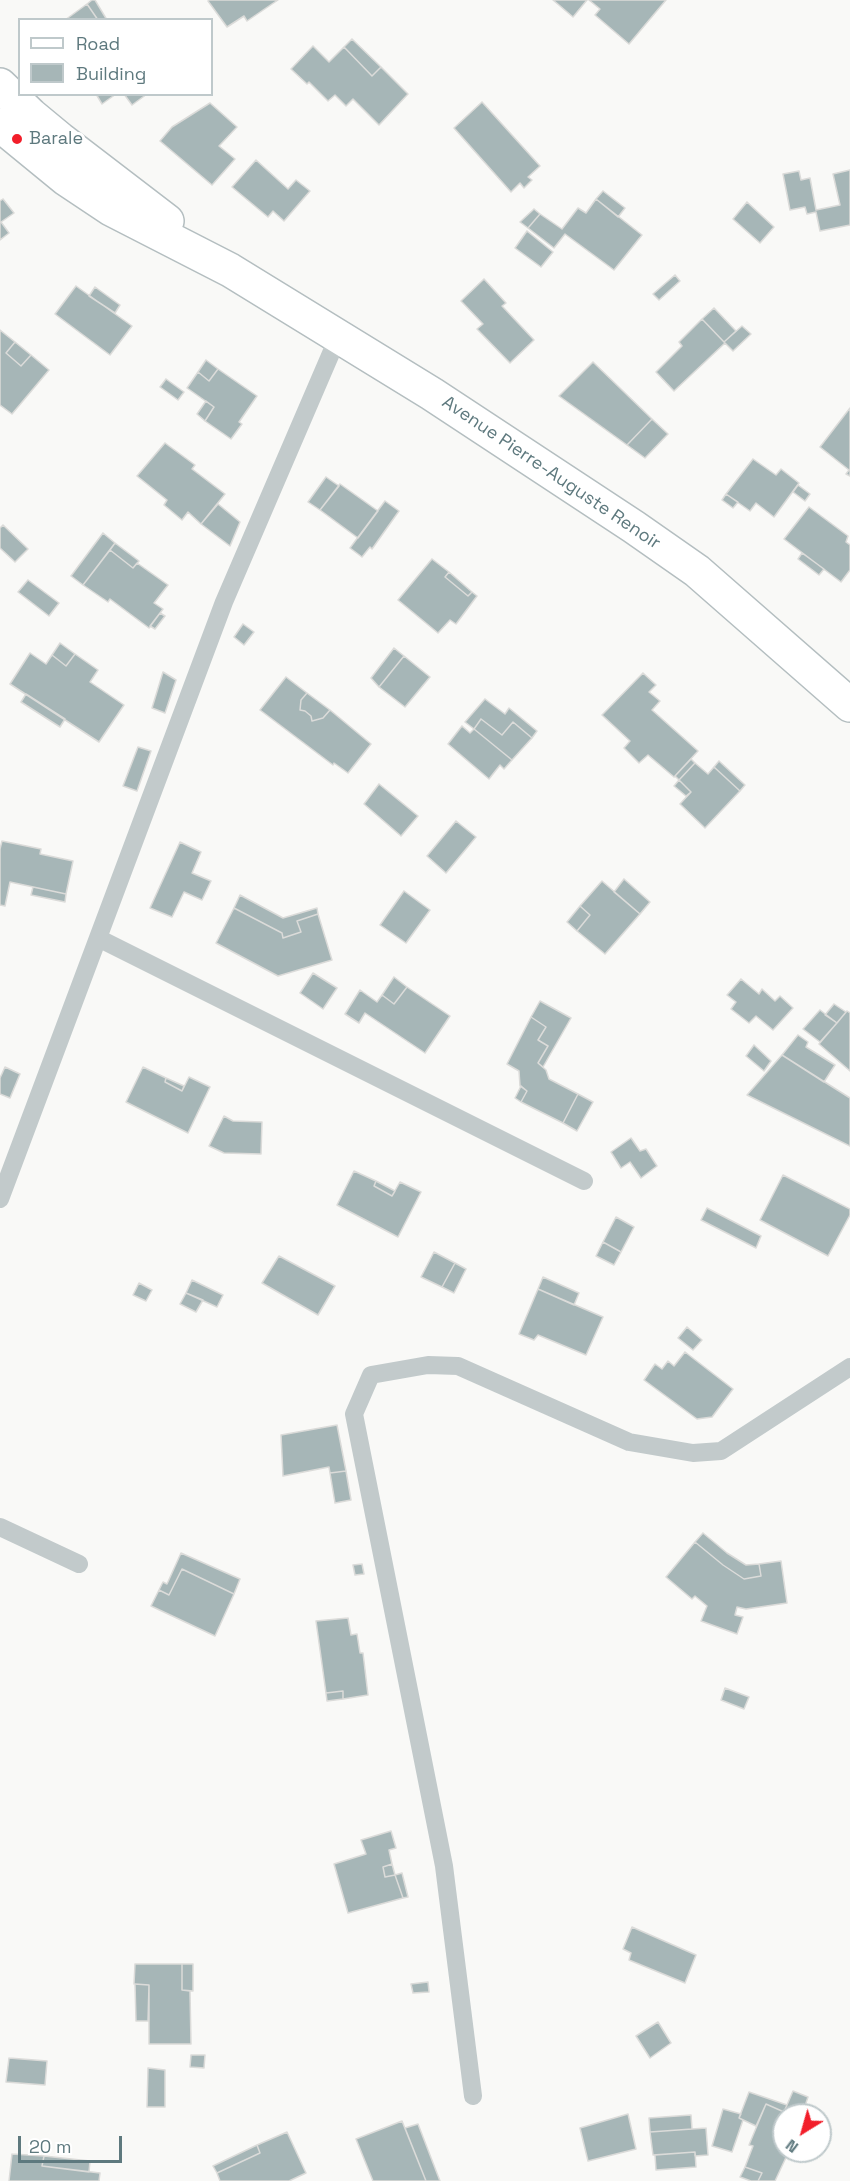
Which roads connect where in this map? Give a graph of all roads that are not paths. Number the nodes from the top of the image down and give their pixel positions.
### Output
1 (0, 85) edge
2 (0, 124) edge
3 (230, 270) junction
4 (338, 336) junction
5 (850, 705) edge
6 (98, 938) junction
7 (584, 1181) dead end
8 (0, 1199) edge
9 (850, 1367) edge
10 (0, 1527) edge
11 (79, 1564) dead end
12 (473, 2096) dead end

1 - 3 main road, Avenue Pierre-Auguste Renoir
2 - 3 main road, Avenue Pierre-Auguste Renoir
3 - 4 main road, Avenue Pierre-Auguste Renoir
4 - 5 main road, Avenue Pierre-Auguste Renoir
4 - 6 lane
6 - 7 lane
6 - 8 lane
9 - 12 lane
10 - 11 lane

